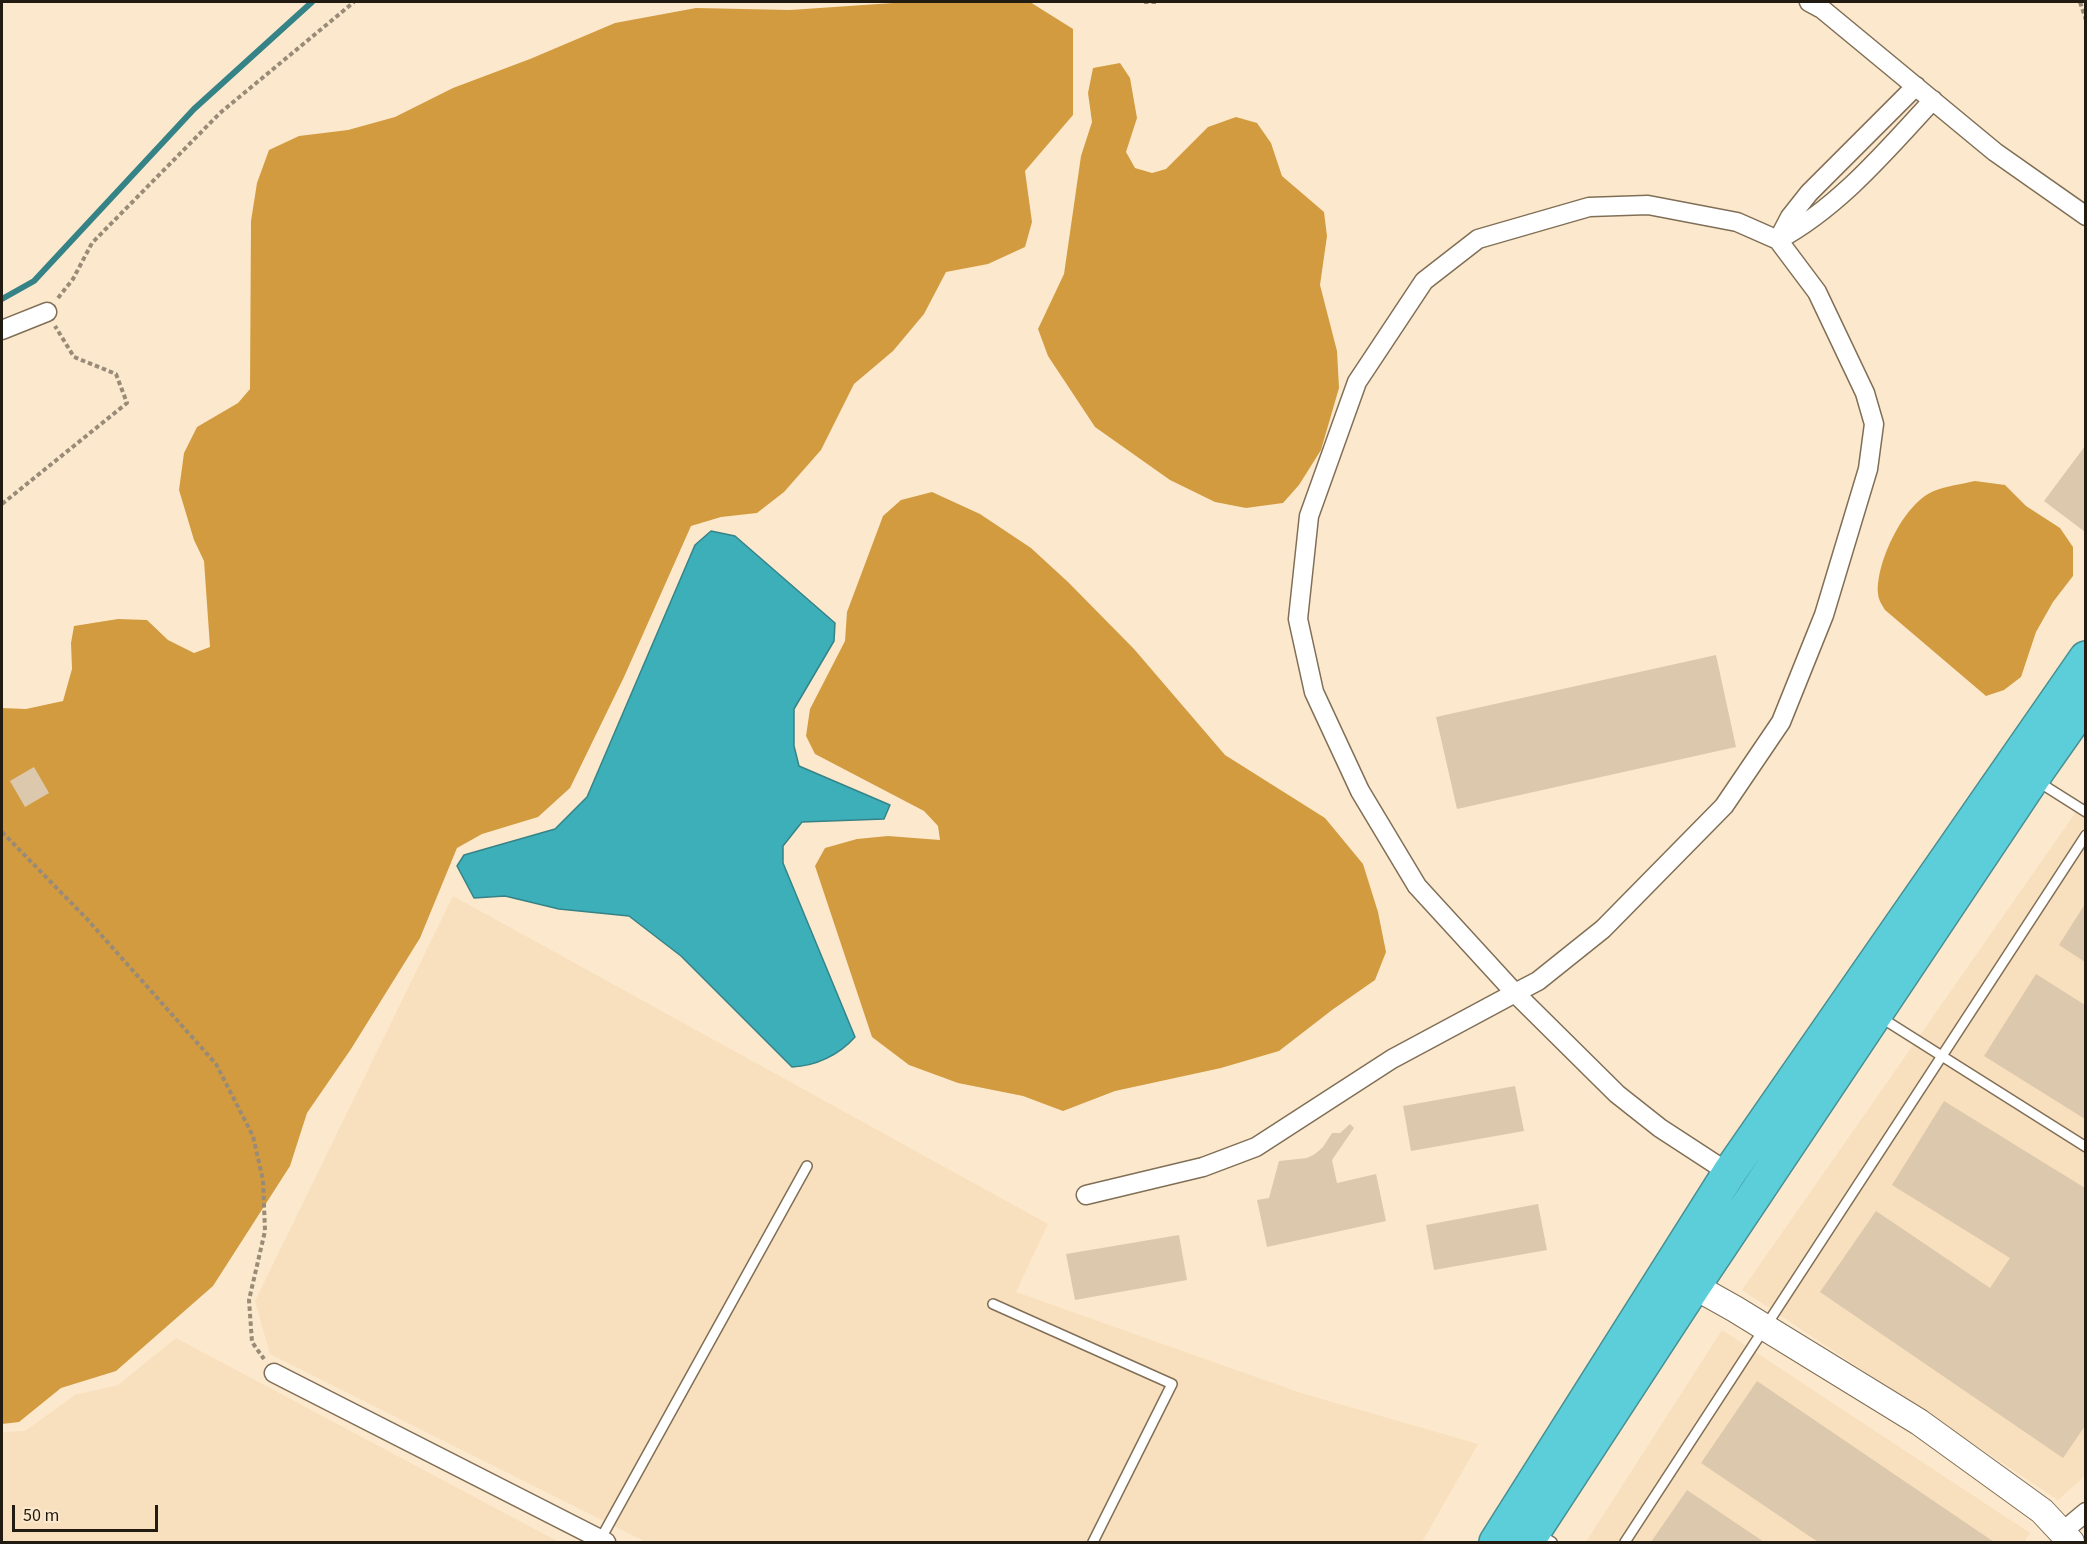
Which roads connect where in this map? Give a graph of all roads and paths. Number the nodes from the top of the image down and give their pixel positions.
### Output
1 (354, 2) edge
2 (1144, 2) edge
3 (1157, 2) edge
4 (1809, 2) edge
5 (2080, 2) edge
6 (2085, 20) edge
7 (1916, 86) junction
8 (1932, 100) junction
9 (2085, 216) edge
10 (1778, 240) junction
11 (46, 312) junction
12 (2, 330) edge
13 (2, 504) edge
14 (2085, 658) edge
15 (2085, 702) edge
16 (2033, 778) junction
17 (2085, 812) edge
18 (2, 832) edge
19 (2085, 835) edge
20 (1515, 993) junction
21 (1875, 1014) junction
22 (1941, 1056) junction
23 (2085, 1147) edge
24 (807, 1167) dead end
25 (1729, 1173) junction
26 (1086, 1195) dead end
27 (1694, 1286) junction
28 (993, 1304) dead end
29 (1765, 1327) junction
30 (274, 1373) joint
31 (2085, 1512) edge
32 (2067, 1537) edge
33 (1538, 1539) edge
34 (603, 1541) edge
35 (1093, 1542) edge
36 (1496, 1542) edge
37 (1625, 1542) edge

1 - 11 path
2 - 3 path
4 - 7 street
5 - 6 path
7 - 8 street
7 - 10 street
8 - 9 street
8 - 10 street
10 - 20 street
10 - 20 street
11 - 12 street
11 - 13 path
14 - 25 highway
15 - 16 highway
16 - 17 lane
16 - 21 highway
18 - 30 path
19 - 22 lane
20 - 25 street
20 - 26 street
21 - 22 lane
21 - 27 highway
22 - 23 lane
22 - 29 lane
24 - 34 lane
25 - 36 highway
27 - 29 street
27 - 33 highway
28 - 35 lane
29 - 32 street
29 - 37 lane
30 - 34 street
31 - 32 street

